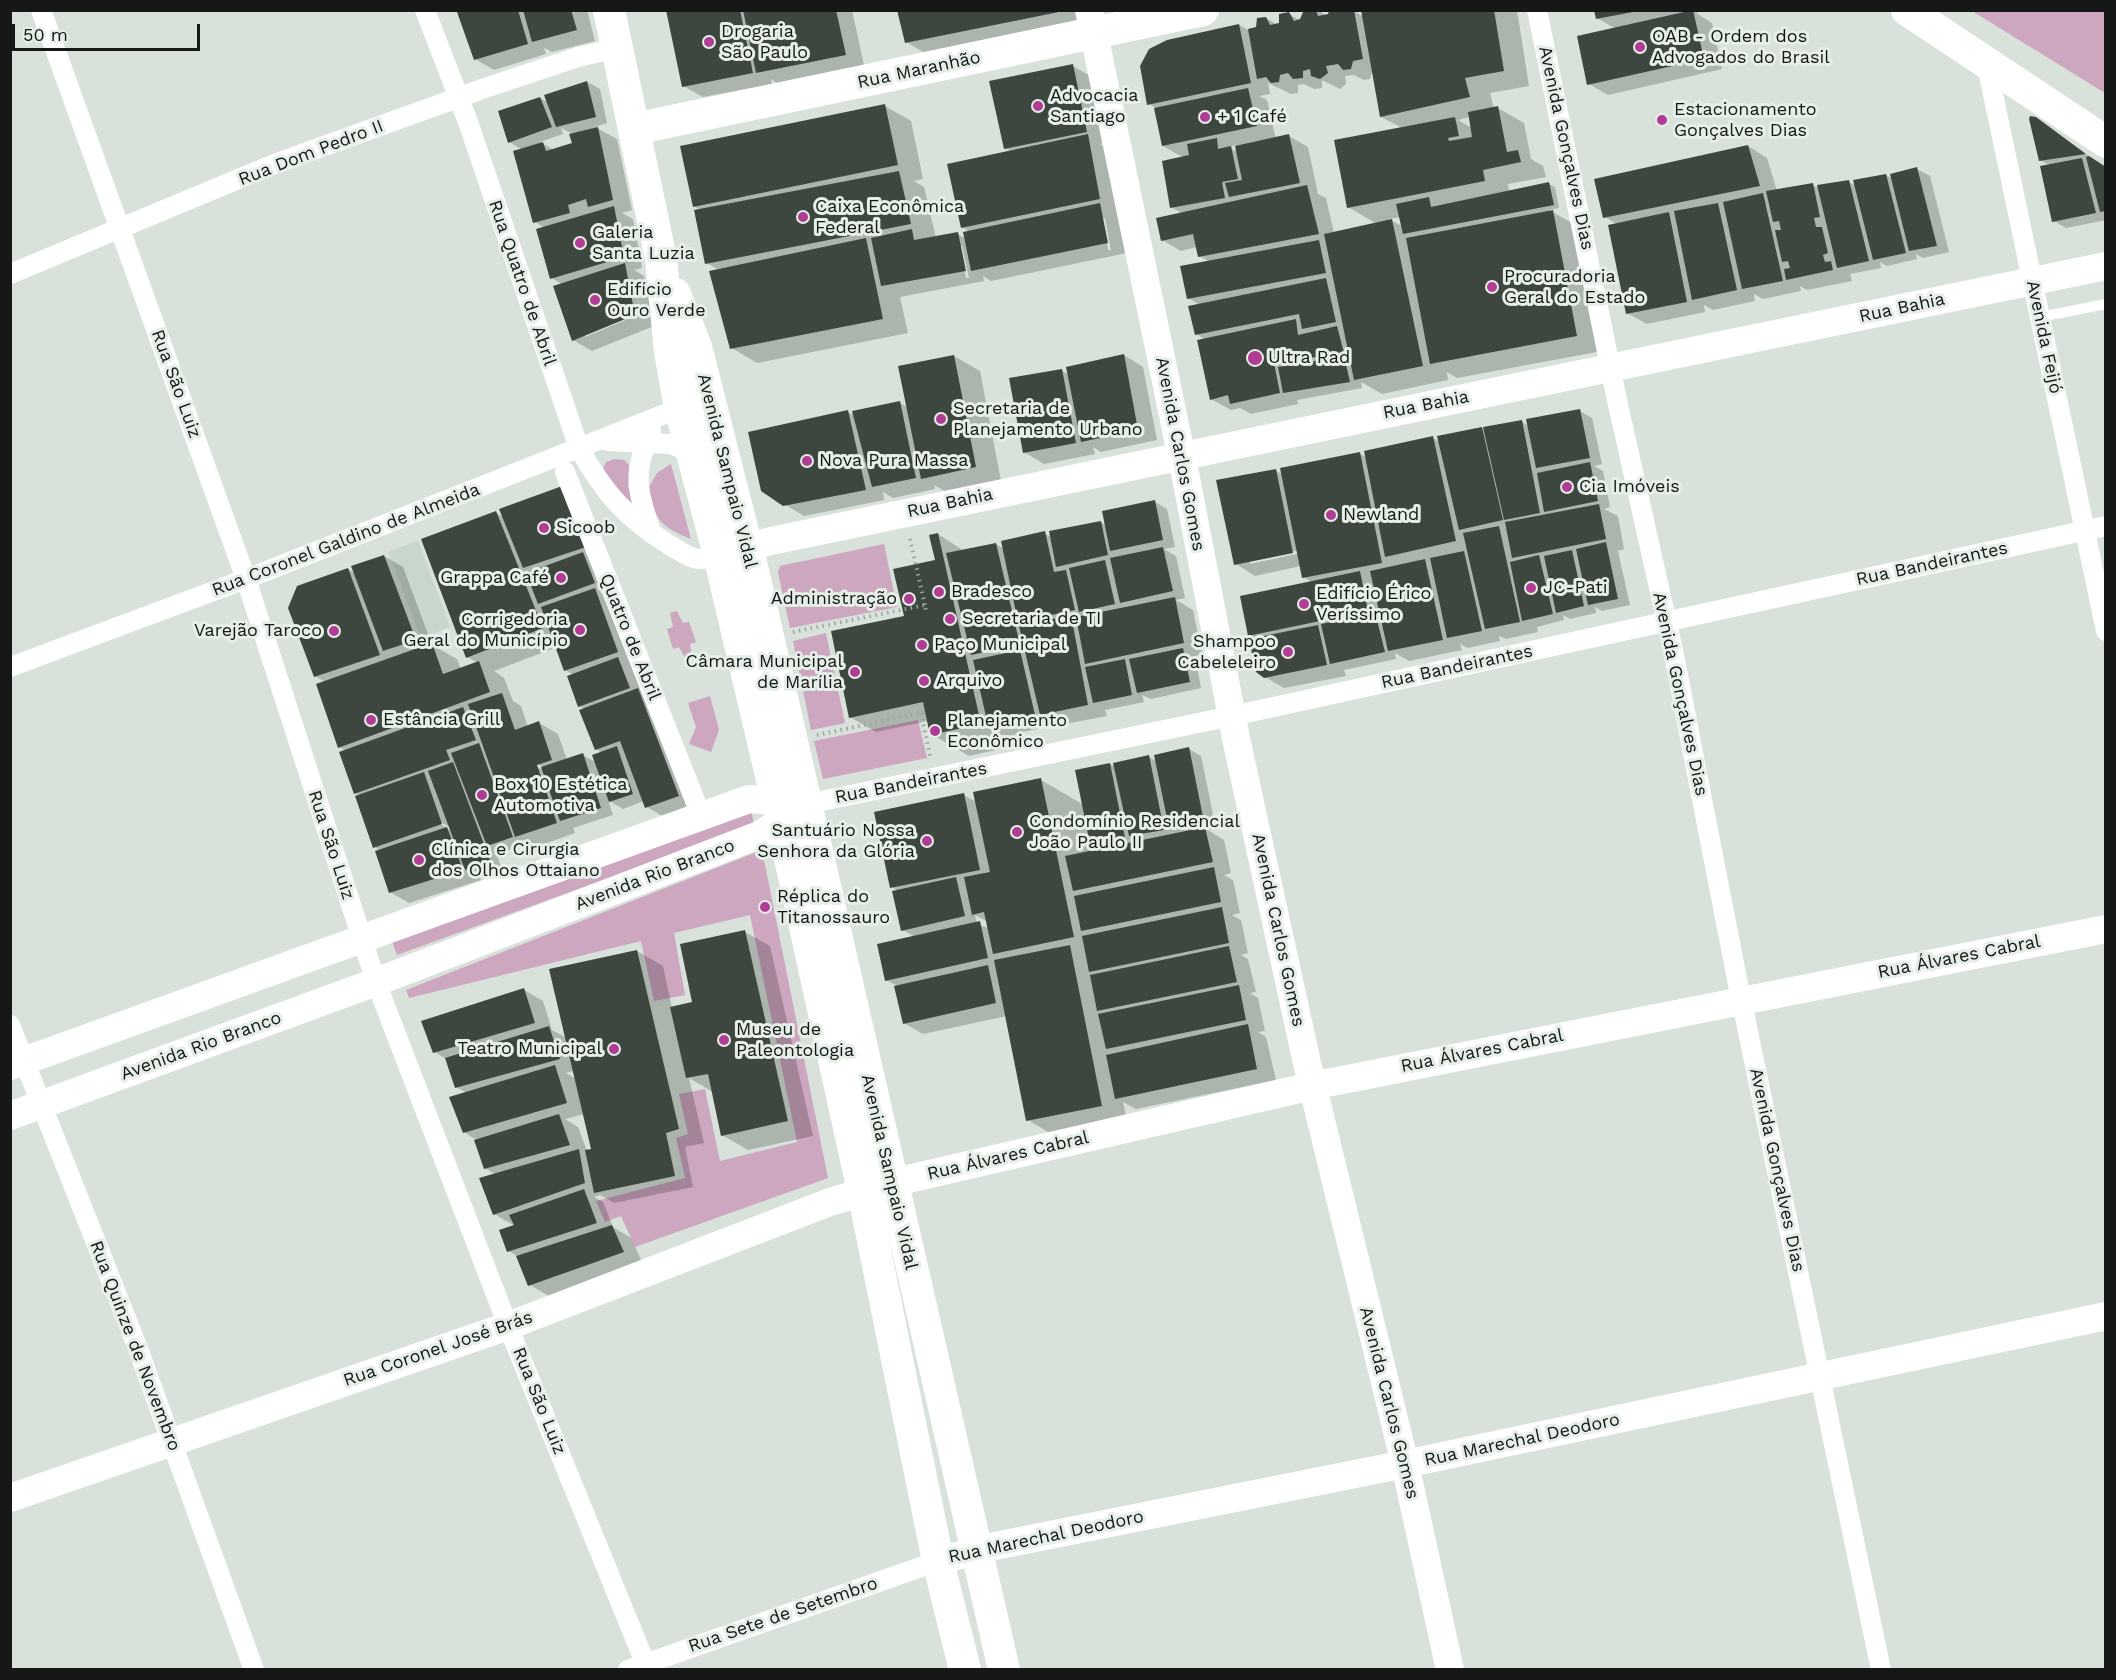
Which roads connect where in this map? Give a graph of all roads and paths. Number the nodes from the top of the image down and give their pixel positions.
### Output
1 (41, 10) edge
2 (426, 10) edge
3 (609, 10) edge
4 (1203, 10) edge
5 (1537, 10) edge
6 (1907, 10) edge
7 (1936, 10) edge
8 (1091, 22) edge
9 (617, 48) junction
10 (1985, 54) junction
11 (458, 98) junction
12 (2036, 98) junction
13 (2106, 120) edge
14 (634, 129) junction
15 (2001, 134) junction
16 (2106, 142) edge
17 (120, 230) junction
18 (661, 259) junction
19 (2106, 266) edge
20 (10, 274) edge
21 (2032, 281) junction
22 (2106, 304) edge
23 (2040, 317) junction
24 (1611, 368) junction
25 (672, 411) junction
26 (646, 441) junction
27 (588, 444) junction
28 (690, 449) junction
29 (1180, 454) junction
30 (565, 472) dead end
31 (731, 486) junction
32 (2106, 526) edge
33 (2085, 530) junction
34 (652, 534) junction
35 (909, 535) dead end
36 (733, 551) junction
37 (246, 579) junction
38 (925, 605) junction
39 (926, 612) dead end
40 (1666, 622) junction
41 (2106, 631) edge
42 (784, 633) dead end
43 (10, 667) edge
44 (1232, 716) junction
45 (807, 737) dead end
46 (932, 761) dead end
47 (696, 803) dead end
48 (789, 808) junction
49 (2106, 929) edge
50 (361, 939) junction
51 (376, 981) junction
52 (1742, 999) junction
53 (10, 1025) edge
54 (17, 1063) edge
55 (1312, 1086) junction
56 (42, 1105) junction
57 (10, 1116) edge
58 (877, 1188) junction
59 (2106, 1316) edge
60 (508, 1326) junction
61 (1820, 1378) junction
62 (172, 1441) junction
63 (1405, 1464) junction
64 (10, 1498) edge
65 (975, 1551) junction
66 (938, 1561) junction
67 (640, 1667) edge
68 (254, 1670) edge
69 (965, 1670) edge
70 (1004, 1670) edge
71 (1450, 1670) edge
72 (1881, 1670) edge

1 - 17 street, Rua São Luiz
2 - 11 street, Rua Quatro de Abril
3 - 9 main road, Avenida Sampaio Vidal
4 - 8 main road, Rua Maranhão
5 - 24 street, Avenida Gonçalves Dias
6 - 10 main road
7 - 10 main road
8 - 14 main road, Rua Maranhão
8 - 29 main road, Avenida Carlos Gomes
9 - 11 street, Rua Dom Pedro II
9 - 14 main road, Avenida Sampaio Vidal
10 - 12 main road
10 - 13 main road
10 - 15 street, Avenida Feijó
11 - 17 street, Rua Dom Pedro II
11 - 27 street, Rua Quatro de Abril
12 - 15 street
12 - 16 main road
14 - 18 main road, Avenida Sampaio Vidal
15 - 21 street, Avenida Feijó
17 - 20 street, Rua Dom Pedro II
17 - 37 street, Rua São Luiz
18 - 25 main road, Avenida Sampaio Vidal
18 - 31 main road, Avenida Sampaio Vidal
19 - 21 main road, Rua Bahia
21 - 23 street, Avenida Feijó
21 - 24 main road, Rua Bahia
22 - 23 lane
23 - 33 street, Avenida Feijó
24 - 29 main road, Rua Bahia
24 - 40 street, Avenida Gonçalves Dias
25 - 26 street
25 - 27 street, Rua Coronel Galdino de Almeida
25 - 28 main road, Avenida Sampaio Vidal
26 - 27 street
26 - 28 street
26 - 34 street
27 - 34 street, Rua Quatro de Abril
27 - 37 street, Rua Coronel Galdino de Almeida
28 - 31 street
28 - 36 main road, Avenida Sampaio Vidal
29 - 36 main road, Rua Bahia
29 - 44 main road, Avenida Carlos Gomes
30 - 47 street, Quatro de Abril
31 - 36 main road, Avenida Sampaio Vidal
32 - 33 street, Rua Bandeirantes
33 - 40 street, Rua Bandeirantes
33 - 41 street, Avenida Feijó
34 - 36 street, Rua Quatro de Abril
35 - 38 path
36 - 48 main road, Avenida Sampaio Vidal
37 - 43 street, Rua Coronel Galdino de Almeida
37 - 50 street, Rua São Luiz
38 - 39 path
38 - 42 path
40 - 44 street, Rua Bandeirantes
40 - 52 street, Avenida Gonçalves Dias
44 - 48 street, Rua Bandeirantes
44 - 55 main road, Avenida Carlos Gomes
45 - 46 path
48 - 50 main road
48 - 51 main road, Avenida Rio Branco
48 - 58 main road, Avenida Sampaio Vidal
49 - 52 main road, Rua Álvares Cabral
50 - 51 street, Rua São Luiz
50 - 54 main road
51 - 56 main road, Avenida Rio Branco
51 - 60 street, Rua São Luiz
52 - 55 main road, Rua Álvares Cabral
52 - 61 street, Avenida Gonçalves Dias
53 - 54 street, Rua Quinze de Novembro
54 - 56 street, Rua Quinze de Novembro
55 - 58 main road, Rua Álvares Cabral
55 - 63 main road, Avenida Carlos Gomes
56 - 57 main road, Avenida Rio Branco
56 - 62 street, Rua Quinze de Novembro
58 - 60 main road, Rua Coronel José Brás
58 - 65 main road, Avenida Sampaio Vidal
58 - 66 main road, Avenida Sampaio Vidal
59 - 61 main road, Rua Marechal Deodoro
60 - 62 main road, Rua Coronel José Brás
60 - 67 street, Rua São Luiz
61 - 63 main road, Rua Marechal Deodoro
61 - 72 street, Avenida Gonçalves Dias
62 - 64 main road, Rua Coronel José Brás
62 - 68 street, Rua Quinze de Novembro
63 - 65 main road, Rua Marechal Deodoro
63 - 71 main road, Avenida Carlos Gomes
65 - 66 main road, Rua Marechal Deodoro
65 - 70 main road, Avenida Sampaio Vidal
66 - 67 street, Rua Sete de Setembro
66 - 69 main road, Avenida Sampaio Vidal

